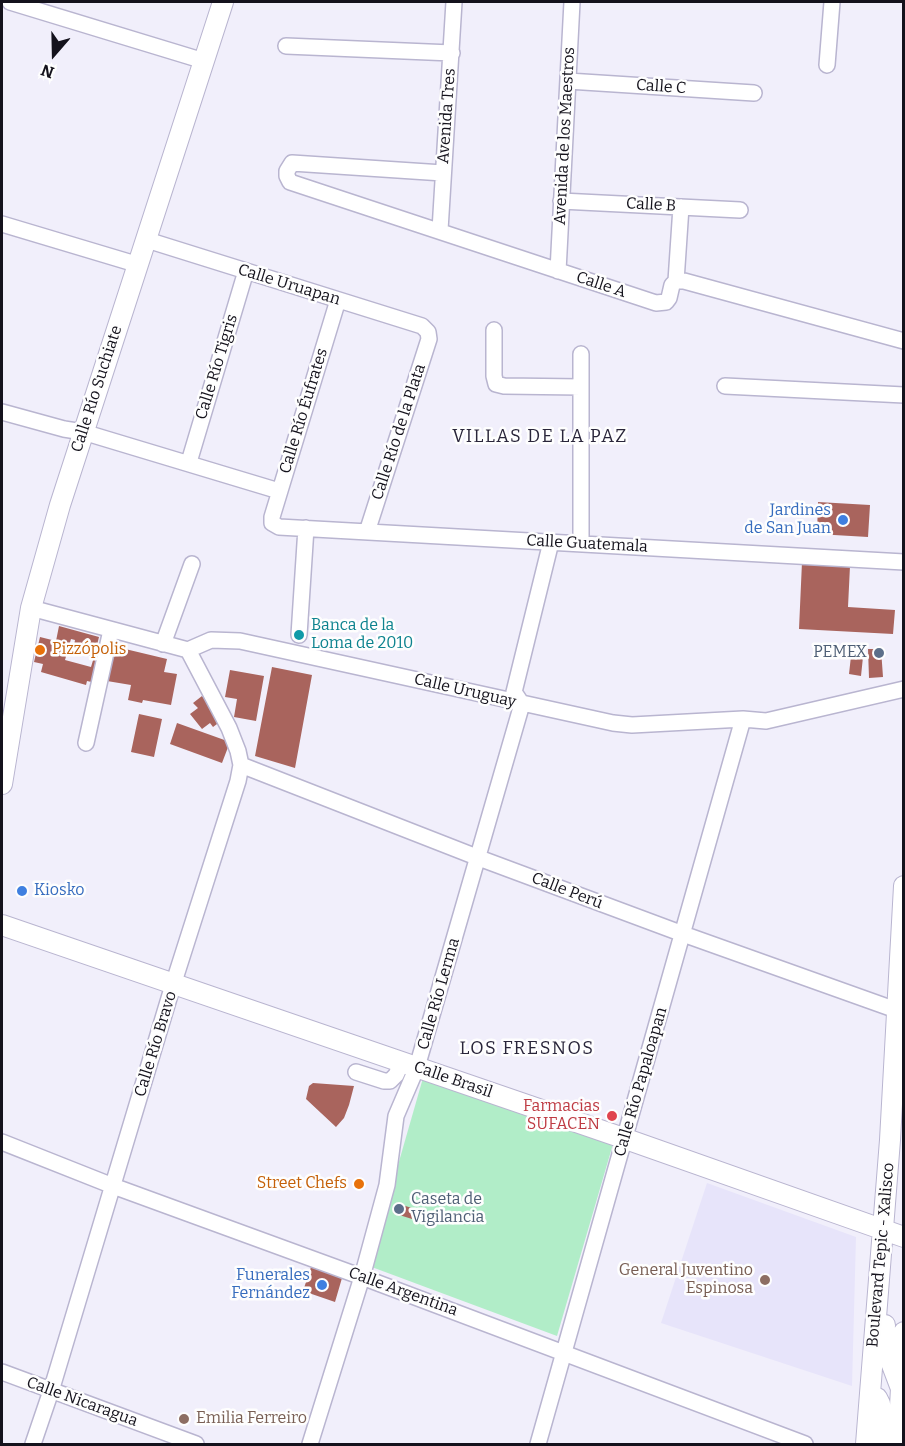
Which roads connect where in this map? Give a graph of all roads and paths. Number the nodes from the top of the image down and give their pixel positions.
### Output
1 (10, 2) edge
2 (223, 2) edge
3 (454, 2) edge
4 (572, 2) edge
5 (832, 2) edge
6 (286, 46) dead end
7 (452, 53) junction
8 (204, 61) junction
9 (827, 64) dead end
10 (568, 81) junction
11 (754, 93) dead end
12 (443, 173) junction
13 (561, 201) junction
14 (681, 207) junction
15 (740, 210) dead end
16 (2, 224) edge
17 (440, 230) junction
18 (147, 240) junction
19 (139, 265) junction
20 (246, 271) junction
21 (558, 271) junction
22 (676, 281) junction
23 (338, 300) junction
24 (494, 330) dead end
25 (429, 332) joint
26 (903, 341) edge
27 (581, 354) dead end
28 (725, 386) dead end
29 (581, 387) junction
30 (903, 395) edge
31 (2, 412) edge
32 (83, 432) junction
33 (189, 462) junction
34 (279, 491) junction
35 (272, 523) joint
36 (306, 528) junction
37 (367, 532) junction
38 (551, 542) junction
39 (581, 543) junction
40 (903, 562) edge
41 (192, 564) dead end
42 (31, 608) junction
43 (111, 630) junction
44 (299, 635) dead end
45 (163, 644) junction
46 (188, 650) junction
47 (10, 675) edge
48 (903, 689) edge
49 (8, 702) edge
50 (522, 704) junction
51 (743, 719) junction
52 (86, 743) dead end
53 (241, 765) junction
54 (2, 784) edge
55 (479, 858) junction
56 (903, 886) edge
57 (903, 912) edge
58 (2, 925) edge
59 (683, 934) junction
60 (173, 985) junction
61 (900, 1012) edge
62 (410, 1065) junction
63 (356, 1072) dead end
64 (626, 1139) junction
65 (890, 1140) junction
66 (2, 1142) edge
67 (113, 1186) junction
68 (882, 1228) junction
69 (903, 1229) edge
70 (903, 1237) edge
71 (362, 1277) junction
72 (903, 1332) edge
73 (564, 1352) junction
74 (2, 1372) edge
75 (871, 1384) junction
76 (900, 1386) junction
77 (51, 1391) junction
78 (773, 1439) edge
79 (33, 1444) edge
80 (196, 1444) edge
81 (310, 1444) edge
82 (538, 1444) edge
83 (805, 1444) edge
84 (866, 1444) edge
85 (883, 1444) edge
86 (898, 1444) edge

1 - 8 street
2 - 8 main road, Calle Río Suchiate
3 - 7 street, Avenida Tres
4 - 10 street, Avenida de los Maestros
5 - 9 street
6 - 7 street
7 - 12 street, Avenida Tres
8 - 18 main road, Calle Río Suchiate
10 - 11 street, Calle C
10 - 13 street, Avenida de los Maestros
12 - 17 street, Avenida Tres
12 - 17 street, Calle A
13 - 14 street, Calle B
13 - 21 street, Avenida de los Maestros
14 - 15 street, Calle B
14 - 22 street
16 - 19 street
17 - 21 street, Calle A
18 - 19 main road, Calle Río Suchiate
18 - 20 street, Calle Uruapan
19 - 32 main road, Calle Río Suchiate
20 - 23 street, Calle Uruapan
20 - 33 street, Calle Río Tigris
21 - 22 street, Calle A
22 - 26 street
23 - 25 street, Calle Uruapan
23 - 34 street, Calle Río Éufrates
24 - 29 street
25 - 37 street, Calle Río de la Plata
27 - 29 street
28 - 30 street
29 - 39 street
31 - 32 street
32 - 33 street
32 - 42 main road, Calle Río Suchiate
33 - 34 street
34 - 35 street, Calle Río Éufrates
35 - 36 street, Calle Guatemala
36 - 37 street, Calle Guatemala
36 - 44 street
37 - 38 street, Calle Guatemala
38 - 39 street, Calle Guatemala
38 - 50 street, Calle Río Lerma
39 - 40 street, Calle Guatemala
41 - 45 street
42 - 43 street
42 - 47 main road, Calle Río Suchiate
43 - 45 street
43 - 52 street
45 - 46 street
46 - 50 street, Calle Uruguay
46 - 53 street
47 - 49 main road, Calle Río Suchiate
48 - 51 street, Calle Uruguay
49 - 54 main road, Calle Río Suchiate
50 - 51 street, Calle Uruguay
50 - 55 street, Calle Río Lerma
51 - 59 street, Calle Río Papaloapan
53 - 55 street, Calle Perú
53 - 60 street, Calle Río Bravo
55 - 59 street, Calle Perú
55 - 62 street, Calle Río Lerma
56 - 57 main road, Boulevard Tepic - Xalisco
57 - 61 main road, Boulevard Tepic - Xalisco
58 - 60 main road, Calle Brasil
59 - 61 street, Calle Perú
59 - 64 street, Calle Río Papaloapan
60 - 62 main road, Calle Brasil
60 - 67 street, Calle Río Bravo
61 - 65 main road, Boulevard Tepic - Xalisco
62 - 63 street
62 - 64 main road, Calle Brasil
62 - 71 street, Calle Río Lerma
64 - 68 main road, Calle Brasil
64 - 73 street, Calle Río Papaloapan
65 - 68 main road, Boulevard Tepic - Xalisco
65 - 69 main road
66 - 67 street, Calle Argentina
67 - 71 street, Calle Argentina
67 - 77 street, Calle Río Bravo
68 - 70 main road, Calle Brasil
68 - 75 main road, Boulevard Tepic - Xalisco
68 - 76 main road
71 - 73 street, Calle Argentina
71 - 81 street, Calle Río Lerma
72 - 76 main road, Boulevard Tepic - Xalisco
73 - 78 street, Calle Argentina
73 - 82 street, Calle Río Papaloapan
74 - 77 street, Calle Nicaragua
75 - 84 main road, Boulevard Tepic - Xalisco
75 - 85 main road
76 - 86 main road, Boulevard Tepic - Xalisco
77 - 79 street, Calle Río Bravo
77 - 80 street, Calle Nicaragua
78 - 83 street, Calle Argentina

